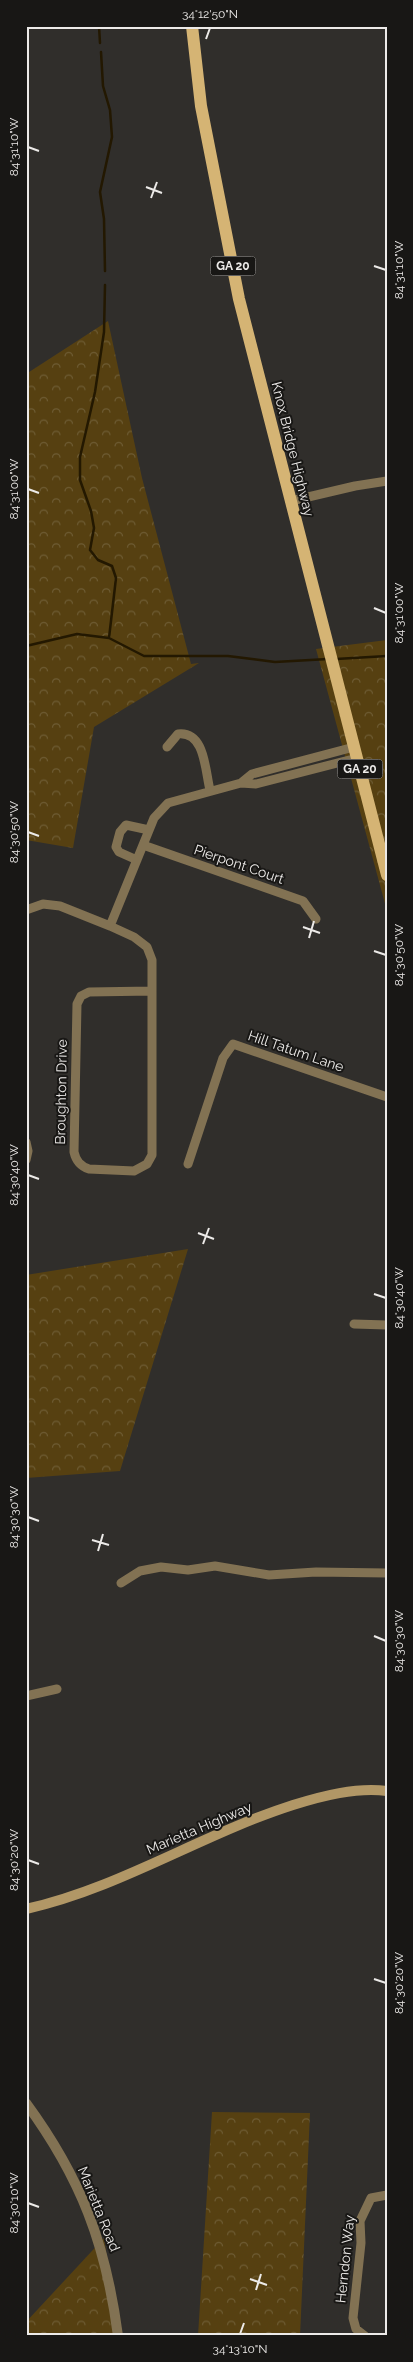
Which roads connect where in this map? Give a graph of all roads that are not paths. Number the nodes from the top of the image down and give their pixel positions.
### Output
1 (192, 26) edge
2 (387, 481) edge
3 (291, 502) junction
4 (167, 747) dead end
5 (356, 753) junction
6 (210, 790) junction
7 (149, 830) junction
8 (143, 845) junction
9 (137, 860) junction
10 (387, 876) edge
11 (26, 910) edge
12 (316, 919) dead end
13 (110, 926) junction
14 (152, 991) junction
15 (387, 1097) edge
16 (26, 1142) edge
17 (26, 1160) edge
18 (188, 1164) dead end
19 (354, 1324) dead end
20 (387, 1325) edge
21 (387, 1573) edge
22 (122, 1583) dead end
23 (57, 1689) dead end
24 (26, 1696) edge
25 (387, 1790) edge
26 (26, 1909) edge
27 (26, 2103) edge
28 (387, 2195) edge
29 (118, 2336) edge
30 (365, 2336) edge

1 - 3 main road, Knox Bridge Highway / GA 20
2 - 3 street
3 - 5 main road, Knox Bridge Highway / GA 20
4 - 6 street
5 - 6 street
5 - 10 main road, Knox Bridge Highway / GA 20
6 - 7 street
7 - 8 street
7 - 9 street
8 - 9 street
8 - 12 street, Pierpont Court
9 - 13 street
11 - 13 street
13 - 14 street
14 - 14 street, Broughton Drive
15 - 18 street, Hill Tatum Lane
16 - 17 street
19 - 20 street
21 - 22 street
23 - 24 street
25 - 26 main road, Marietta Highway
27 - 29 street, Marietta Road
28 - 30 street, Herndon Way

